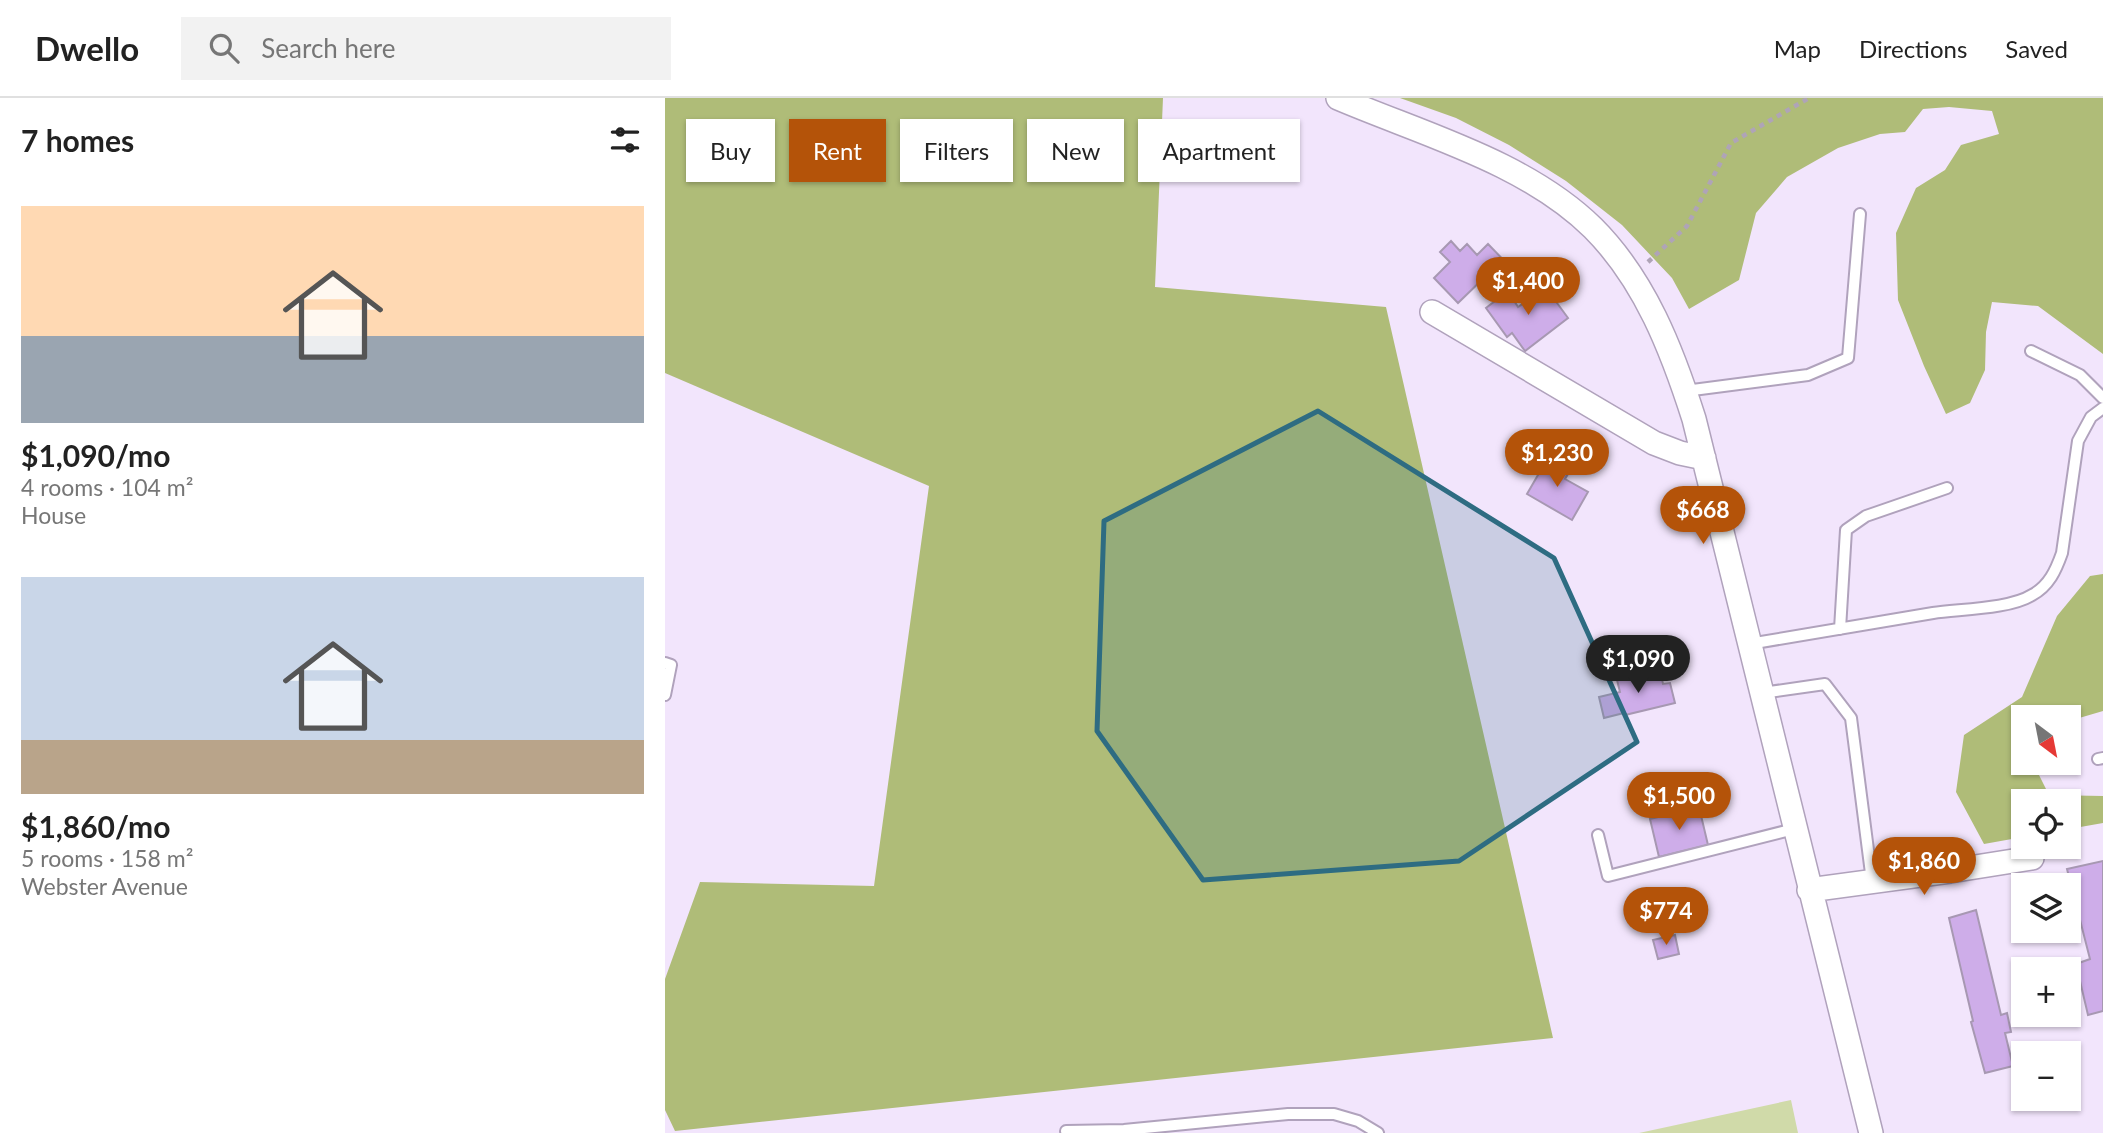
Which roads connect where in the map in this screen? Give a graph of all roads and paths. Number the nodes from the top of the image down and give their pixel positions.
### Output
1 (1338, 98) edge
2 (1809, 98) edge
3 (1860, 214) dead end
4 (1631, 276) junction
5 (1432, 312) dead end
6 (2031, 351) dead end
7 (1685, 391) junction
8 (2103, 398) edge
9 (2103, 408) edge
10 (1704, 458) junction
11 (1947, 488) dead end
12 (1840, 629) junction
13 (1749, 644) junction
14 (665, 663) edge
15 (1761, 693) junction
16 (665, 695) edge
17 (1794, 829) junction
18 (1598, 835) dead end
19 (2026, 859) edge
20 (1872, 881) junction
21 (1809, 890) junction
22 (1066, 1131) dead end
23 (1378, 1133) edge
24 (1871, 1133) edge

1 - 4 street
2 - 4 path
3 - 7 lane
4 - 7 street
5 - 10 street
6 - 8 lane
7 - 10 street
9 - 12 lane
10 - 13 street
11 - 12 lane
12 - 13 lane
13 - 15 street
14 - 16 lane
15 - 17 street
15 - 20 lane
17 - 18 lane
17 - 21 street
19 - 20 street
20 - 21 street
21 - 24 street
22 - 23 lane

